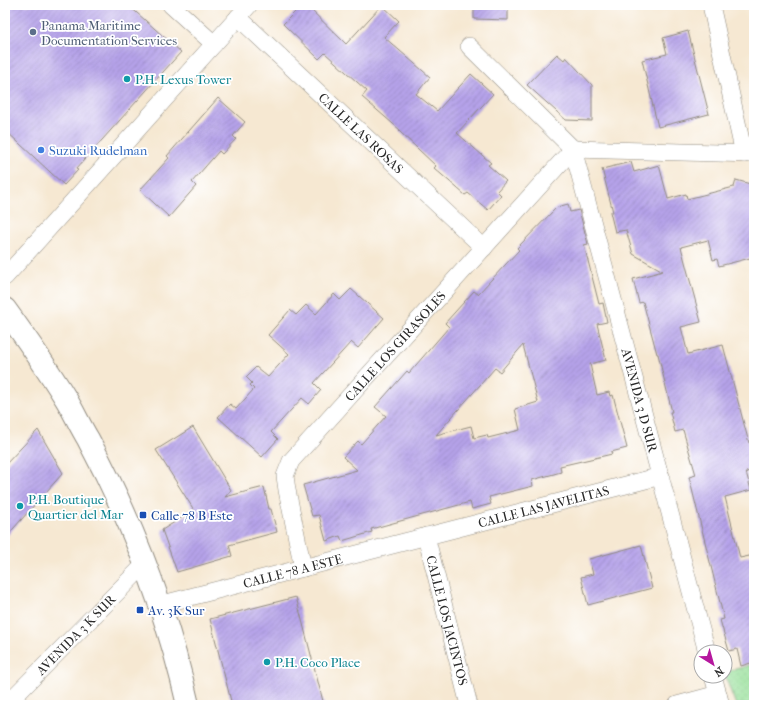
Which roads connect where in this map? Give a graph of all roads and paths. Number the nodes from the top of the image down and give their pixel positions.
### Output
1 (171, 5) edge
2 (711, 5) edge
3 (244, 11) edge
4 (214, 44) junction
5 (469, 46) dead end
6 (573, 149) junction
7 (749, 154) edge
8 (484, 248) junction
9 (5, 277) edge
10 (5, 309) edge
11 (661, 476) junction
12 (426, 536) junction
13 (145, 564) junction
14 (303, 568) junction
15 (159, 605) junction
16 (705, 644) edge
17 (715, 684) edge
18 (720, 700) edge
19 (6, 705) edge
20 (188, 705) edge
21 (469, 705) edge
22 (677, 705) edge

1 - 4 street
2 - 7 street
3 - 4 street
3 - 8 street, CALLE LAS ROSAS
4 - 9 street
5 - 6 street
6 - 7 street
6 - 8 street, CALLE LOS GIRASOLES
6 - 11 street, AVENIDA 3 D SUR
8 - 14 street, CALLE LOS GIRASOLES
10 - 13 main road
11 - 12 street, CALLE LAS JAVELITAS
11 - 16 street, AVENIDA 3 D SUR
12 - 14 street, CALLE 78 A ESTE
12 - 21 street, CALLE LOS JACINTOS
13 - 15 main road
13 - 19 street, AVENIDA 3 K SUR
14 - 15 street, CALLE 78 A ESTE
15 - 20 main road
17 - 18 street
18 - 22 street

